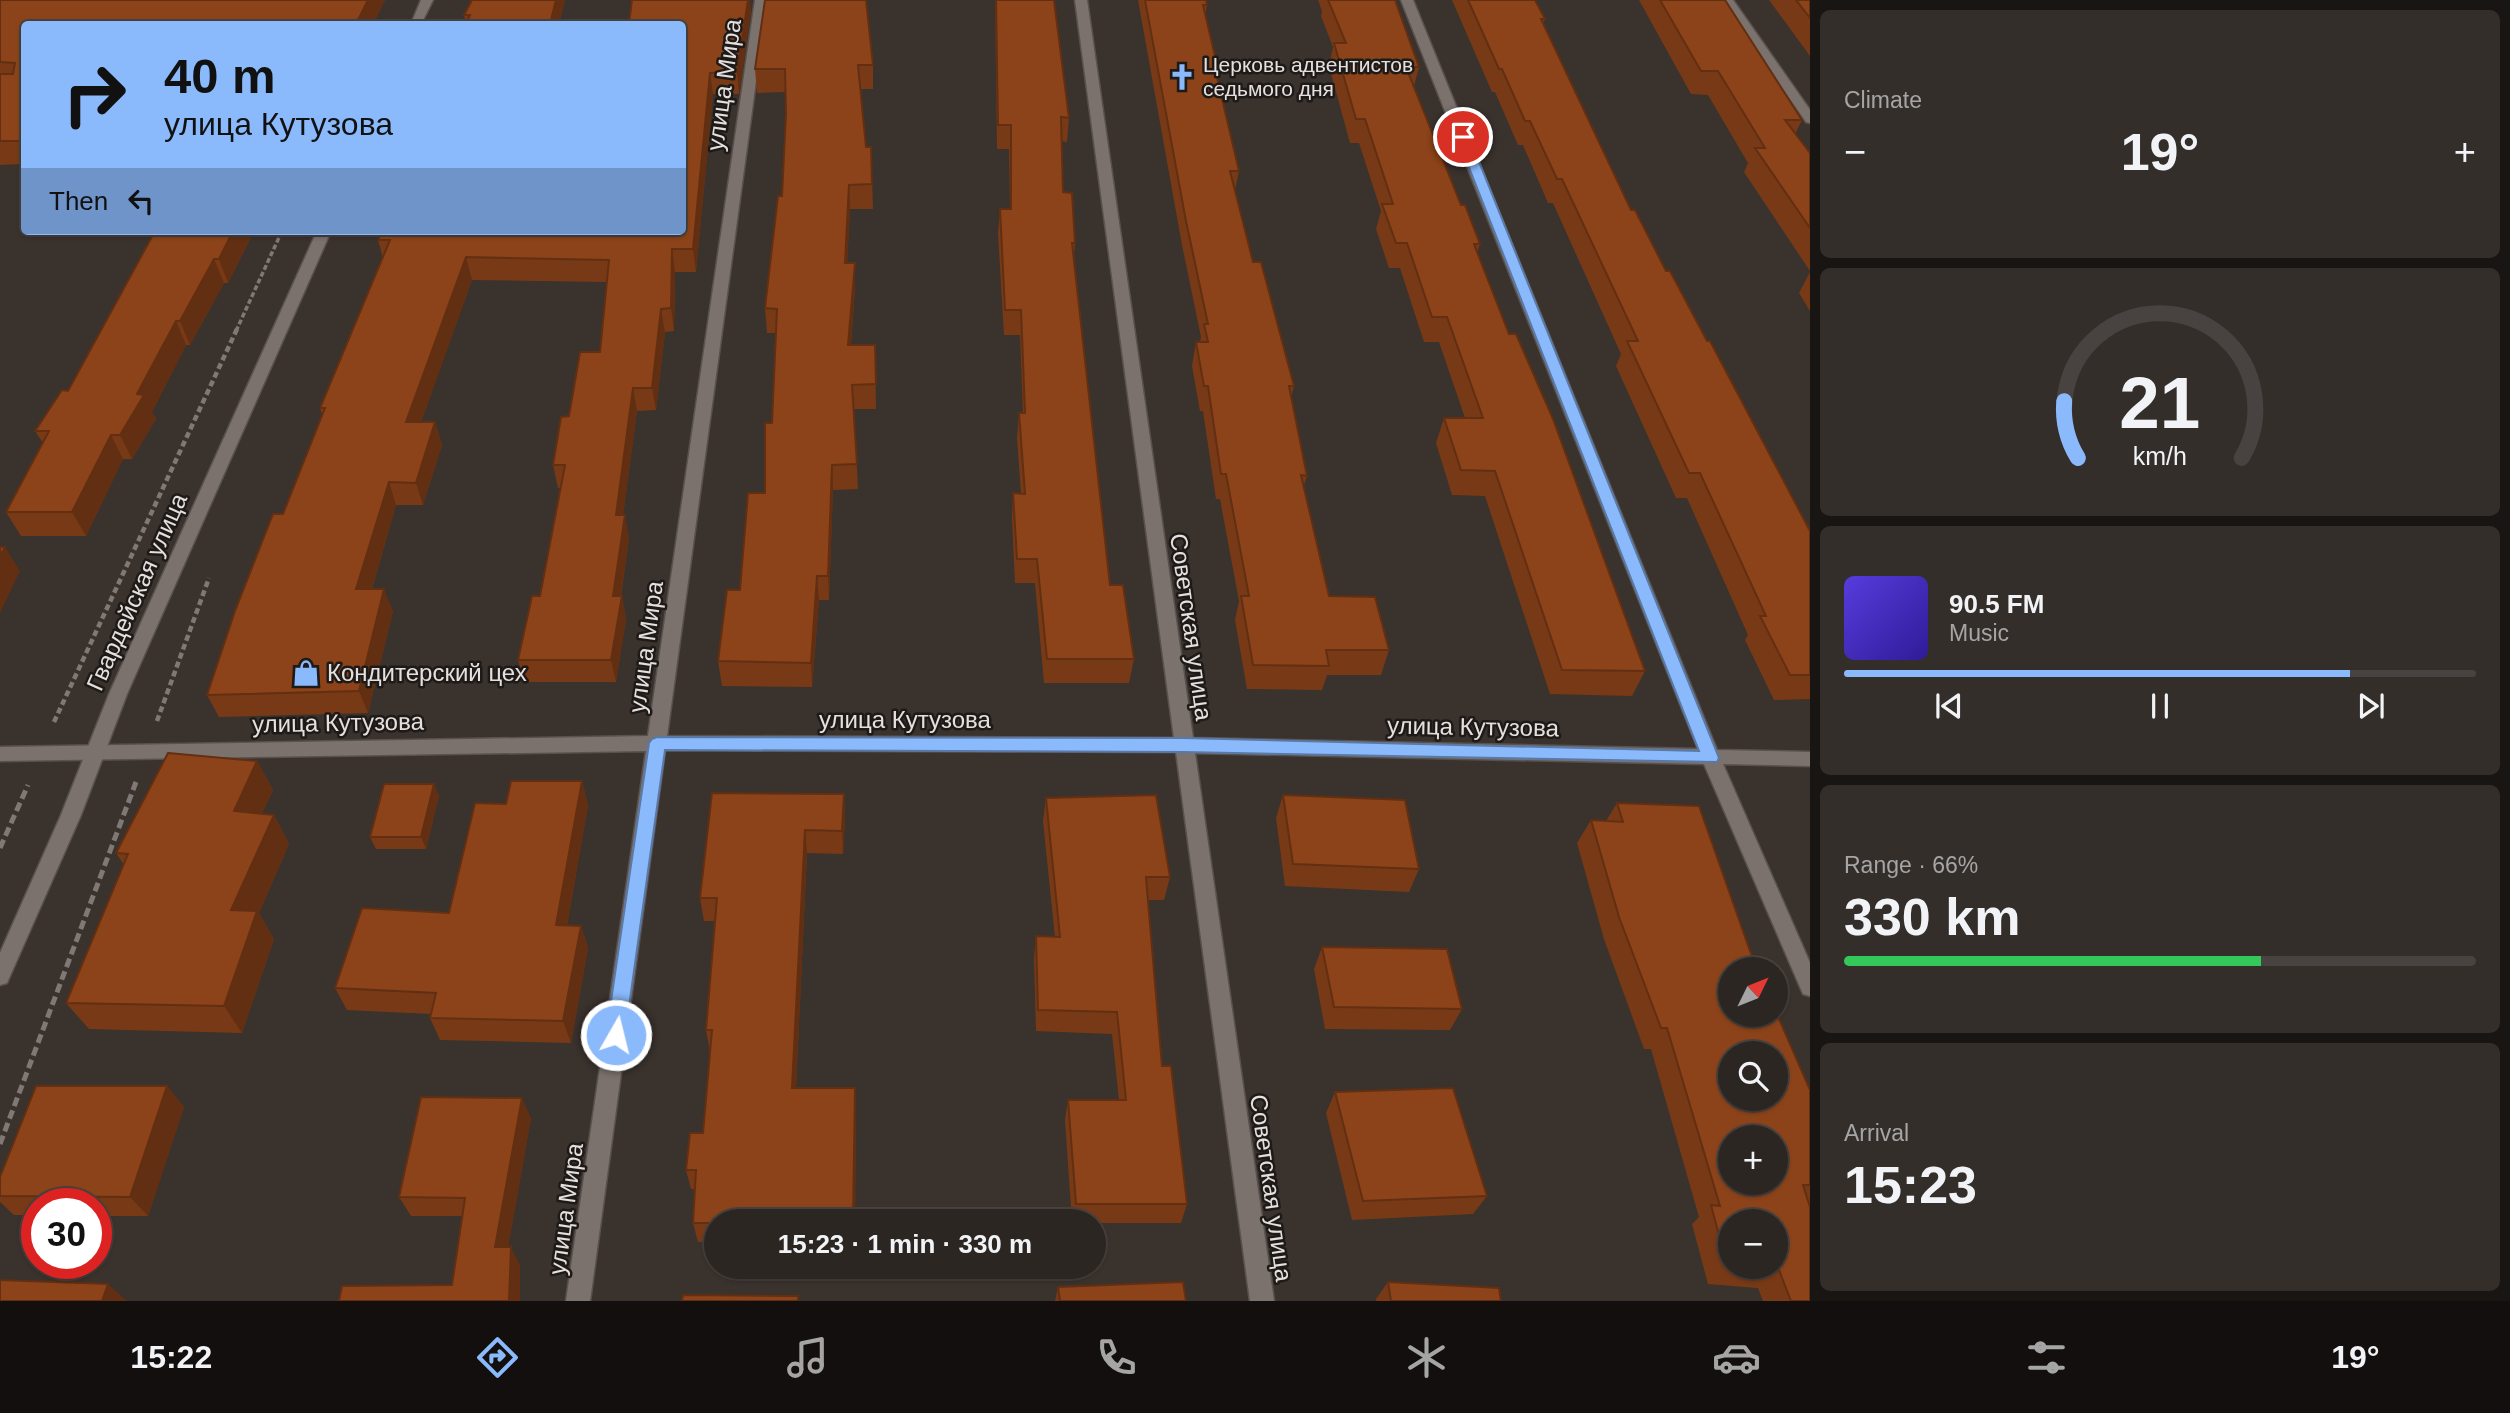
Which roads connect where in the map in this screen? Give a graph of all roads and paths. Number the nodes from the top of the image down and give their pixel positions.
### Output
1 (427, 0) edge
2 (761, 0) edge
3 (1081, 0) edge
4 (1407, 0) edge
5 (1727, 0) edge
6 (417, 21) edge
7 (1810, 119) edge
8 (280, 235) edge
9 (322, 235) edge
10 (167, 692) dead end
11 (55, 720) dead end
12 (657, 743) junction
13 (1183, 745) junction
14 (146, 750) junction
15 (96, 751) junction
16 (0, 754) edge
17 (1711, 758) junction
18 (1810, 759) edge
19 (0, 976) edge
20 (1810, 987) edge
21 (0, 1144) edge
22 (578, 1301) edge
23 (1262, 1301) edge

1 - 6 street
2 - 12 street, улица Мира
3 - 13 street, Советская улица
4 - 17 street
5 - 7 street
8 - 11 path
9 - 15 street, Гвардейская улица
10 - 14 path
12 - 13 street, улица Кутузова
12 - 14 street, улица Кутузова
12 - 22 street, улица Мира
13 - 17 street, улица Кутузова
13 - 23 street, Советская улица
14 - 15 street, улица Кутузова
14 - 21 path
15 - 16 street, улица Кутузова
15 - 19 street, Гвардейская улица
17 - 18 street, улица Кутузова
17 - 20 street

